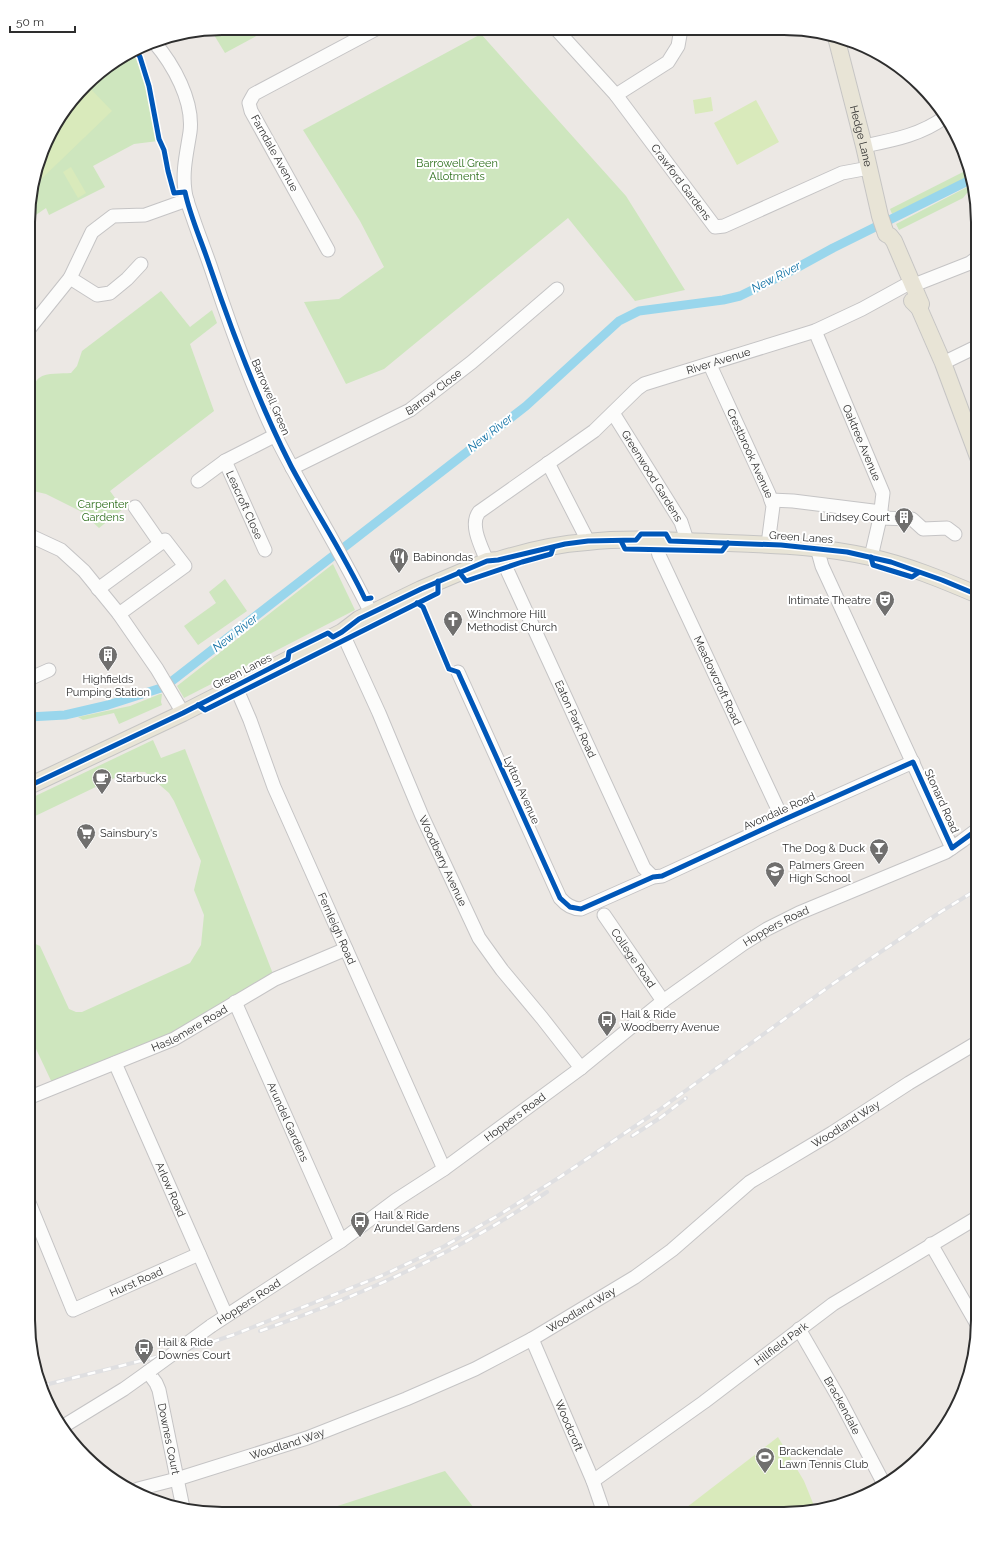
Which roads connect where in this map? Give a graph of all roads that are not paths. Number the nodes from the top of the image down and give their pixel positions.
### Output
1 (363, 35) edge
2 (561, 35) edge
3 (680, 35) edge
4 (837, 43) edge
5 (157, 47) edge
6 (616, 96) junction
7 (941, 120) edge
8 (864, 146) junction
9 (869, 168) junction
10 (187, 200) junction
11 (328, 250) dead end
12 (971, 261) edge
13 (141, 264) dead end
14 (70, 278) junction
15 (909, 286) junction
16 (557, 289) dead end
17 (35, 322) edge
18 (815, 332) junction
19 (971, 350) edge
20 (944, 363) junction
21 (710, 365) junction
22 (613, 413) junction
23 (276, 435) junction
24 (971, 438) edge
25 (225, 460) junction
26 (548, 463) junction
27 (292, 468) junction
28 (198, 481) dead end
29 (771, 500) junction
30 (135, 507) dead end
31 (881, 515) junction
32 (955, 534) dead end
33 (35, 538) edge
34 (655, 540) junction
35 (588, 541) junction
36 (686, 541) junction
37 (160, 543) junction
38 (768, 544) junction
39 (817, 548) junction
40 (264, 550) dead end
41 (871, 557) junction
42 (495, 560) junction
43 (98, 589) junction
44 (971, 593) edge
45 (371, 613) junction
46 (119, 614) junction
47 (342, 632) junction
48 (49, 670) dead end
49 (458, 672) dead end
50 (35, 676) edge
51 (235, 685) junction
52 (183, 713) junction
53 (915, 767) junction
54 (35, 783) edge
55 (783, 820) junction
56 (971, 834) edge
57 (952, 848) junction
58 (653, 877) junction
59 (604, 915) dead end
60 (346, 949) junction
61 (235, 1002) junction
62 (663, 1002) junction
63 (971, 1046) edge
64 (115, 1063) junction
65 (581, 1068) junction
66 (35, 1095) edge
67 (444, 1169) junction
68 (35, 1218) edge
69 (971, 1221) edge
70 (341, 1241) junction
71 (931, 1244) junction
72 (199, 1254) junction
73 (971, 1314) edge
74 (226, 1315) junction
75 (799, 1328) junction
76 (532, 1339) junction
77 (150, 1371) junction
78 (67, 1424) edge
79 (177, 1479) junction
80 (881, 1479) edge
81 (593, 1481) junction
82 (140, 1488) edge
83 (181, 1502) edge
84 (602, 1507) edge

1 - 11 street, Farndale Avenue
2 - 6 street, Crawford Gardens
3 - 6 street
4 - 8 main road, Hedge Lane
5 - 10 street, Barrowell Green
6 - 9 street, Crawford Gardens
7 - 8 street
8 - 9 main road, Hedge Lane
9 - 15 main road, Hedge Lane
10 - 14 street
10 - 23 street, Barrowell Green
12 - 15 street, River Avenue
13 - 14 street
14 - 17 street
15 - 18 street, River Avenue
15 - 20 main road, Hedge Lane
16 - 27 street, Barrow Close
18 - 21 street, River Avenue
18 - 31 street, Oaktree Avenue
19 - 20 street
20 - 24 main road, Hedge Lane
21 - 22 street, River Avenue
21 - 29 street, Crestbrook Avenue
22 - 26 street, River Avenue
22 - 36 street, Greenwood Gardens
23 - 25 street
23 - 27 street, Barrowell Green
25 - 28 street
25 - 40 street, Leacroft Close
26 - 35 street
26 - 42 street, River Avenue
27 - 45 street, Barrowell Green
29 - 31 street
29 - 38 street, Crestbrook Avenue
30 - 37 street
31 - 32 street
31 - 41 street, Oaktree Avenue
33 - 43 street
34 - 35 main road, Green Lanes
34 - 36 main road, Green Lanes
34 - 55 street, Meadowcroft Road
35 - 42 main road, Green Lanes
36 - 38 main road, Green Lanes
37 - 43 street
37 - 46 street
38 - 39 main road, Green Lanes
39 - 41 main road, Green Lanes
39 - 53 street, Stonard Road
41 - 44 main road, Green Lanes
42 - 45 main road, Green Lanes
42 - 58 street, Eaton Park Road
43 - 46 street
45 - 47 main road, Green Lanes
46 - 52 street
47 - 51 main road, Green Lanes
47 - 65 street, Woodberry Avenue
48 - 50 street
49 - 58 street, Lytton Avenue
51 - 52 main road, Green Lanes
51 - 60 street, Fernleigh Road
52 - 54 main road, Green Lanes
53 - 55 street, Avondale Road
53 - 57 street, Stonard Road
55 - 58 street, Avondale Road
56 - 57 street, Hoppers Road
57 - 62 street, Hoppers Road
59 - 62 street, College Road
60 - 61 street, Haslemere Road
60 - 67 street, Fernleigh Road
61 - 64 street, Haslemere Road
61 - 70 street, Arundel Gardens
62 - 65 street, Hoppers Road
63 - 76 street, Woodland Way
64 - 66 street, Haslemere Road
64 - 72 street, Arlow Road
65 - 67 street, Hoppers Road
67 - 70 street, Hoppers Road
68 - 72 street, Hurst Road
69 - 71 street, Hillfield Park
70 - 74 street, Hoppers Road
71 - 73 street
71 - 75 street, Hillfield Park
72 - 74 street, Arlow Road
74 - 77 street, Hoppers Road, bridge
75 - 80 street, Brackendale
75 - 81 street, Hillfield Park
76 - 79 street, Woodland Way
76 - 81 street, Woodcroft
77 - 78 street, Hoppers Road
77 - 79 street, Downes Court
79 - 82 street, Woodland Way
79 - 83 street, Downes Court
81 - 84 street, Woodcroft

